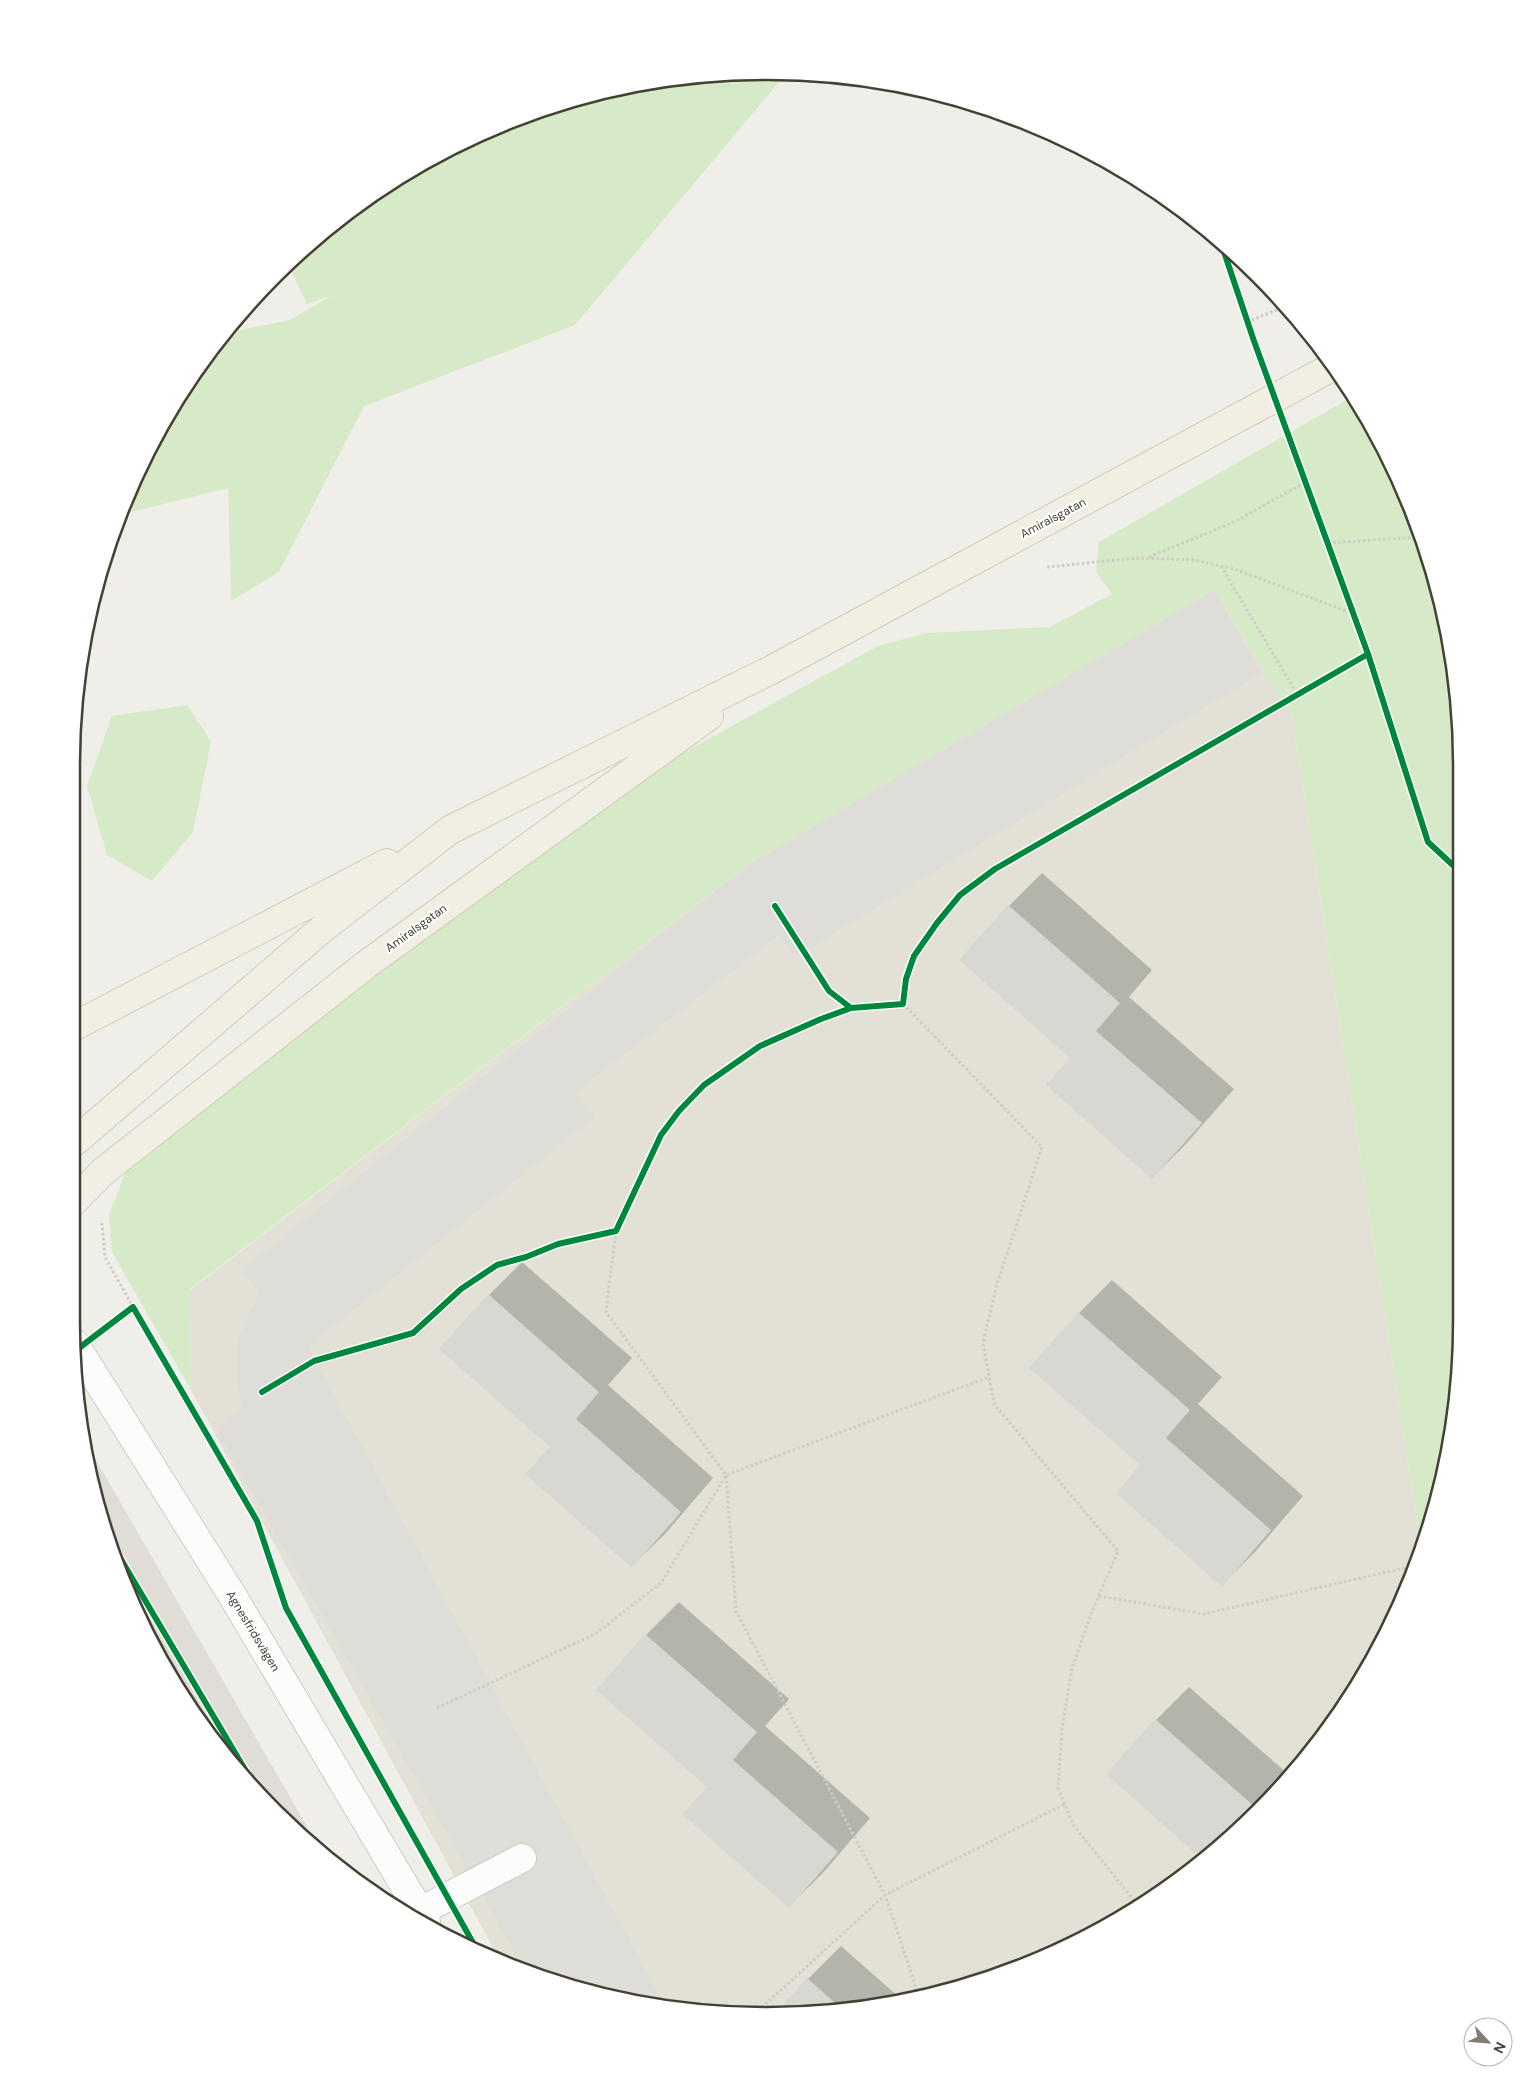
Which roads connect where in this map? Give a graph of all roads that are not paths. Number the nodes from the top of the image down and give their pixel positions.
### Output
1 (1326, 370) edge
2 (773, 669) junction
3 (450, 830) junction
4 (80, 1023) edge
5 (80, 1137) edge
6 (80, 1195) edge
7 (81, 1354) edge
8 (522, 1858) dead end
9 (417, 1911) edge
10 (422, 1915) edge

1 - 2 main road, Amiralsgatan
2 - 3 main road, Amiralsgatan
2 - 6 main road, Amiralsgatan
3 - 4 main road
3 - 5 main road, Amiralsgatan
7 - 9 street, Agnesfridsvägen
8 - 10 street

